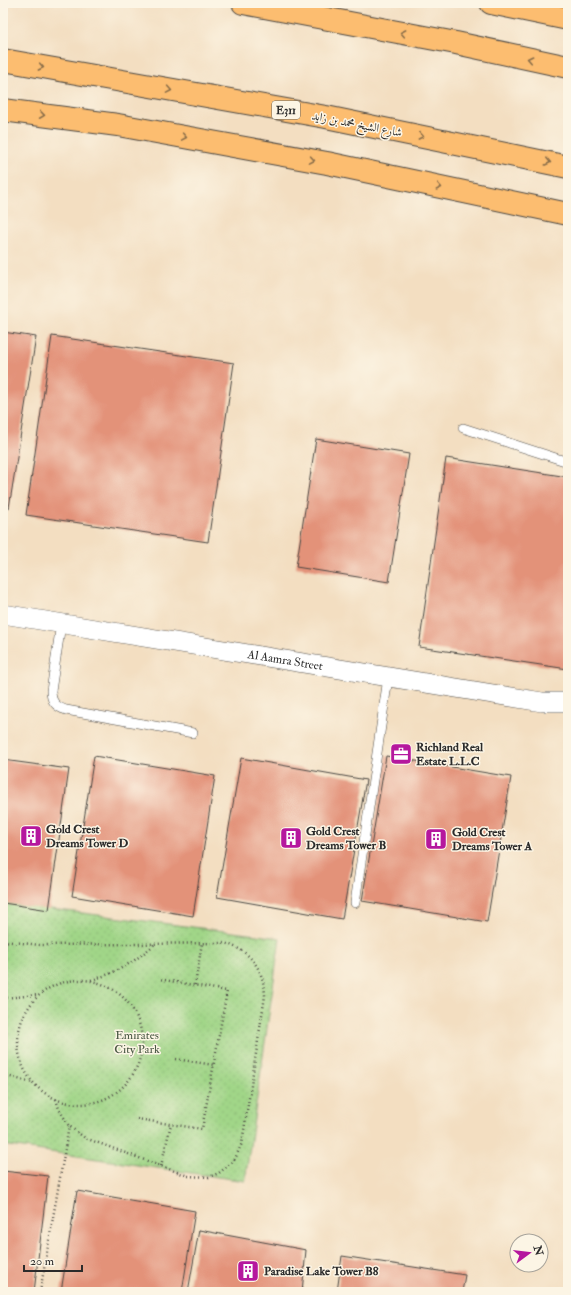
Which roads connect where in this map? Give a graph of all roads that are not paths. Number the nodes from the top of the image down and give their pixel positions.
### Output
1 (243, 3) edge
2 (491, 3) edge
3 (568, 19) edge
4 (3, 60) edge
5 (568, 67) edge
6 (3, 110) edge
7 (568, 167) edge
8 (568, 214) edge
9 (463, 428) dead end
10 (568, 462) edge
11 (3, 614) edge
12 (61, 624) junction
13 (388, 678) junction
14 (568, 702) edge
15 (193, 733) dead end
16 (355, 903) dead end

5 -> 1 highway
2 - 3 highway
4 -> 7 highway, شارع الشيخ محمد بن زايد / E311
6 -> 8 highway
9 - 10 lane
11 - 12 street, Al Aamra Street
12 - 13 street, Al Aamra Street
12 - 15 lane
13 - 14 street, Al Aamra Street
13 - 16 lane

